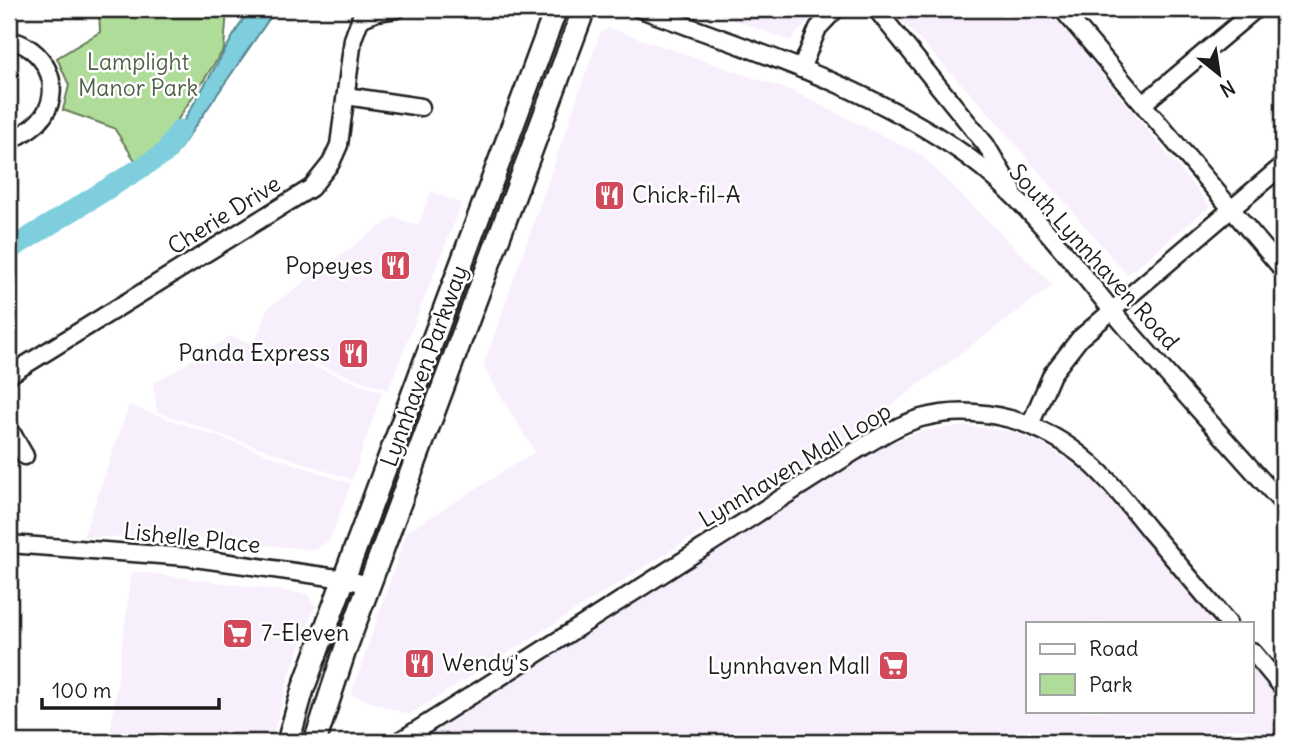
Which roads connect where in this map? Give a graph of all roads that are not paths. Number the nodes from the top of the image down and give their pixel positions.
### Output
1 (397, 9) edge
2 (556, 9) edge
3 (584, 9) edge
4 (640, 9) edge
5 (836, 9) edge
6 (876, 9) edge
7 (1062, 9) edge
8 (1256, 9) edge
9 (362, 14) edge
10 (9, 40) edge
11 (801, 69) junction
12 (345, 96) junction
13 (1143, 104) junction
14 (421, 107) dead end
15 (9, 142) edge
16 (1283, 165) edge
17 (1016, 199) junction
18 (1231, 209) junction
19 (1283, 270) edge
20 (1112, 310) junction
21 (9, 375) edge
22 (1030, 425) junction
23 (9, 428) edge
24 (25, 456) dead end
25 (1283, 504) edge
26 (9, 544) edge
27 (345, 579) junction
28 (369, 585) junction
29 (1227, 622) edge
30 (1254, 653) edge
31 (1283, 688) edge
32 (288, 742) edge
33 (316, 742) edge
34 (398, 742) edge

1 - 9 street, Cherie Drive
2 - 27 main road, Lynnhaven Parkway
3 - 28 main road, Lynnhaven Parkway
4 - 11 street, South Lynnhaven Road
5 - 11 street
6 - 17 street
7 - 13 street
8 - 13 street
9 - 12 street, Cherie Drive
10 - 15 street
11 - 17 street, South Lynnhaven Road
12 - 14 street
12 - 21 street, Cherie Drive
13 - 18 street
16 - 18 street
17 - 20 street, South Lynnhaven Road
18 - 19 street
18 - 20 street
20 - 22 street
20 - 25 street, South Lynnhaven Road
22 - 29 street, Lynnhaven Mall Loop
22 - 34 street, Lynnhaven Mall Loop
23 - 24 street
26 - 27 street, Lishelle Place
27 - 28 street, Lishelle Place
27 - 32 main road, Lynnhaven Parkway
28 - 33 main road, Lynnhaven Parkway
30 - 31 street

